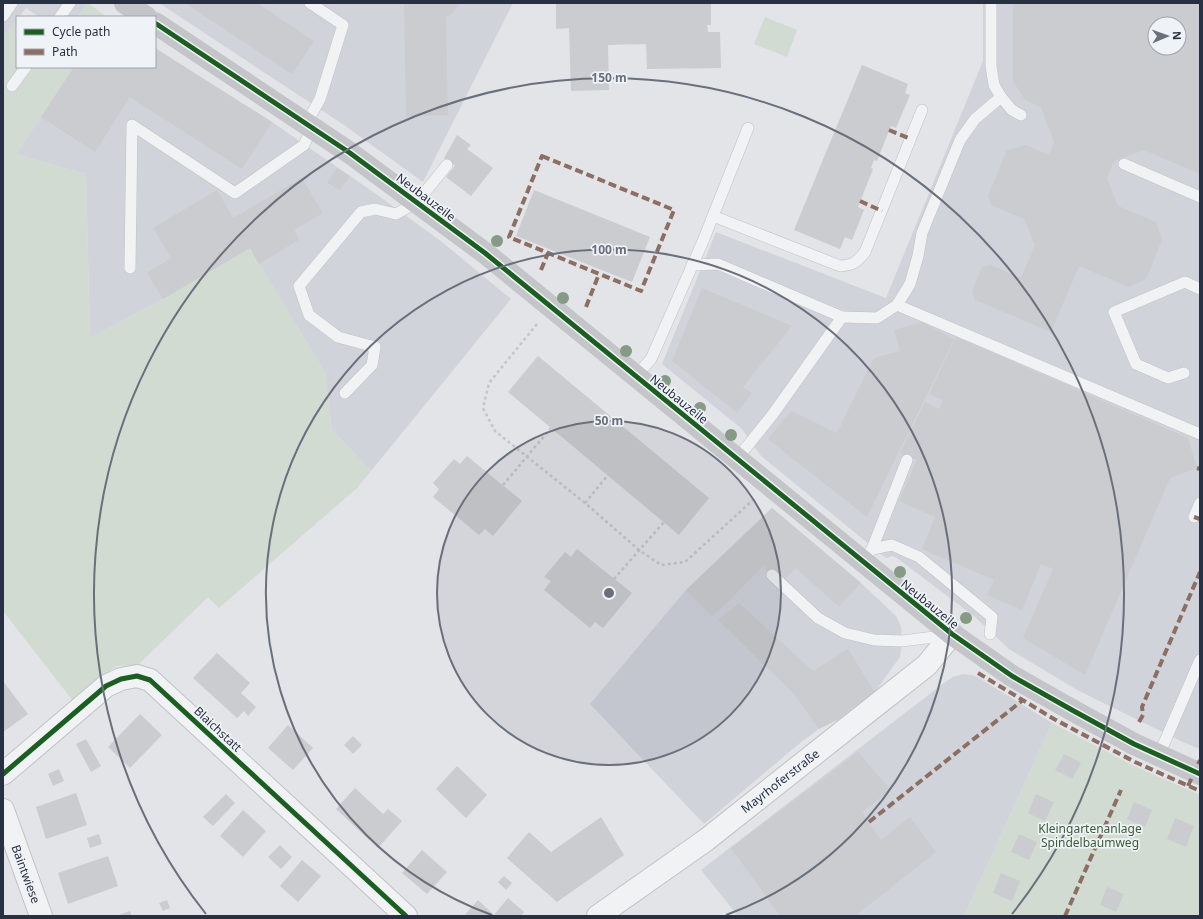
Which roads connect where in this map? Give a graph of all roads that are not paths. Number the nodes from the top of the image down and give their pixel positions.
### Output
1 (12, 3) edge
2 (70, 3) edge
3 (125, 3) edge
4 (310, 3) edge
5 (991, 3) edge
6 (3, 16) edge
7 (61, 16) edge
8 (144, 16) edge
9 (156, 24) edge
10 (25, 68) edge
11 (12, 86) dead end
12 (1001, 96) junction
13 (922, 110) dead end
14 (1021, 115) dead end
15 (309, 126) junction
16 (748, 128) dead end
17 (1124, 164) dead end
18 (447, 165) dead end
19 (1200, 197) edge
20 (417, 202) junction
21 (713, 216) junction
22 (692, 265) junction
23 (130, 268) dead end
24 (1200, 289) edge
25 (897, 305) junction
26 (842, 317) junction
27 (1184, 373) dead end
28 (636, 376) junction
29 (345, 393) dead end
30 (1200, 434) edge
31 (737, 459) junction
32 (908, 460) dead end
33 (1200, 503) edge
34 (1194, 517) dead end
35 (867, 555) junction
36 (772, 575) dead end
37 (952, 634) junction
38 (990, 634) dead end
39 (1200, 660) edge
40 (1159, 755) junction
41 (3, 774) edge
42 (1200, 774) edge
43 (3, 810) edge
44 (41, 916) edge
45 (406, 916) edge
46 (598, 916) edge

1 - 6 lane
2 - 7 lane
3 - 8 street
4 - 15 lane
5 - 12 lane
9 - 15 street, Neubauzeile
10 - 11 lane
12 - 14 lane
12 - 25 lane
13 - 21 lane
15 - 20 street, Neubauzeile
15 - 23 lane
16 - 21 lane
17 - 19 lane
18 - 20 lane
20 - 28 street, Neubauzeile
20 - 29 lane
21 - 22 lane
22 - 26 lane
22 - 28 lane
24 - 27 lane
25 - 26 lane
25 - 30 lane
26 - 31 lane
28 - 31 street, Neubauzeile
31 - 35 street, Neubauzeile
32 - 35 lane
33 - 34 lane
35 - 37 street, Neubauzeile
35 - 38 lane
36 - 37 lane
37 - 40 street, Neubauzeile
37 - 46 street, Mayrhoferstraße
39 - 40 lane
40 - 42 street, Neubauzeile
41 - 45 street, Blaichstatt
43 - 44 street, Baintwiese

